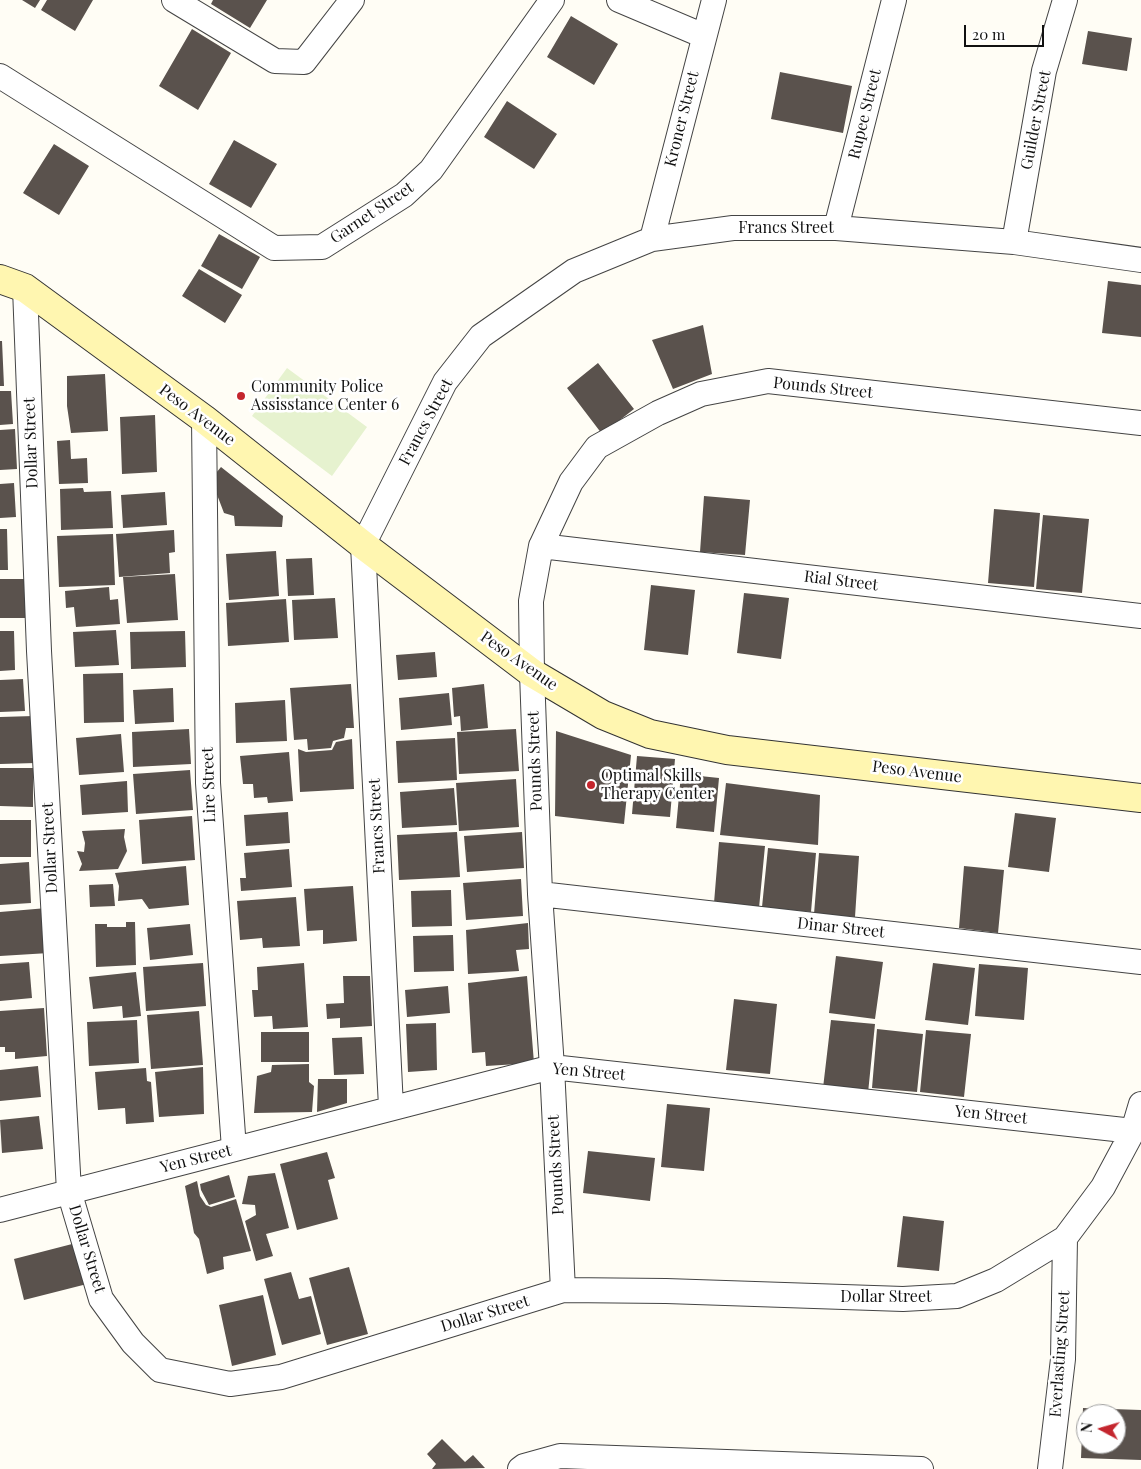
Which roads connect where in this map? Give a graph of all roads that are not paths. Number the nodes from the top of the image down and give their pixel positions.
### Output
1 (174, 0) edge
2 (352, 0) edge
3 (552, 0) edge
4 (619, 0) edge
5 (714, 0) edge
6 (894, 0) edge
7 (1065, 0) edge
8 (704, 36) junction
9 (0, 76) edge
10 (836, 228) junction
11 (652, 239) junction
12 (1014, 242) junction
13 (1141, 260) edge
14 (0, 279) edge
15 (25, 288) junction
16 (204, 419) junction
17 (1141, 423) edge
18 (363, 545) junction
19 (541, 546) junction
20 (1141, 616) edge
21 (532, 673) junction
22 (1141, 798) edge
23 (540, 894) junction
24 (1141, 962) edge
25 (552, 1067) junction
26 (1141, 1104) edge
27 (391, 1107) junction
28 (1133, 1131) junction
29 (234, 1149) junction
30 (69, 1191) junction
31 (0, 1210) edge
32 (1065, 1238) junction
33 (563, 1290) junction
34 (520, 1469) edge
35 (921, 1469) edge
36 (1050, 1469) edge

1 - 2 street
3 - 9 street, Garnet Street
4 - 8 street
5 - 8 street, Kroner Street
6 - 10 street, Rupee Street
7 - 12 street, Guilder Street
8 - 11 street, Kroner Street
10 - 11 street, Francs Street
10 - 12 street, Francs Street
11 - 18 street, Francs Street
12 - 13 street, Francs Street
14 - 15 street, Peso Avenue
15 - 16 street, Peso Avenue
15 - 30 street, Dollar Street
16 - 18 street, Peso Avenue
16 - 29 street, Lire Street
17 - 19 street, Pounds Street
18 - 21 street, Peso Avenue
18 - 27 street, Francs Street
19 - 20 street, Rial Street
19 - 21 street, Pounds Street
21 - 22 street, Peso Avenue
21 - 23 street, Pounds Street
23 - 24 street, Dinar Street
23 - 25 street, Pounds Street
25 - 27 street, Yen Street
25 - 28 street, Yen Street
25 - 33 street, Pounds Street
26 - 28 street, Dollar Street
27 - 29 street, Yen Street
28 - 32 street, Dollar Street
29 - 30 street, Yen Street
30 - 31 street, Yen Street
30 - 33 street, Dollar Street
32 - 33 street, Dollar Street
32 - 36 street, Everlasting Street
34 - 35 street

